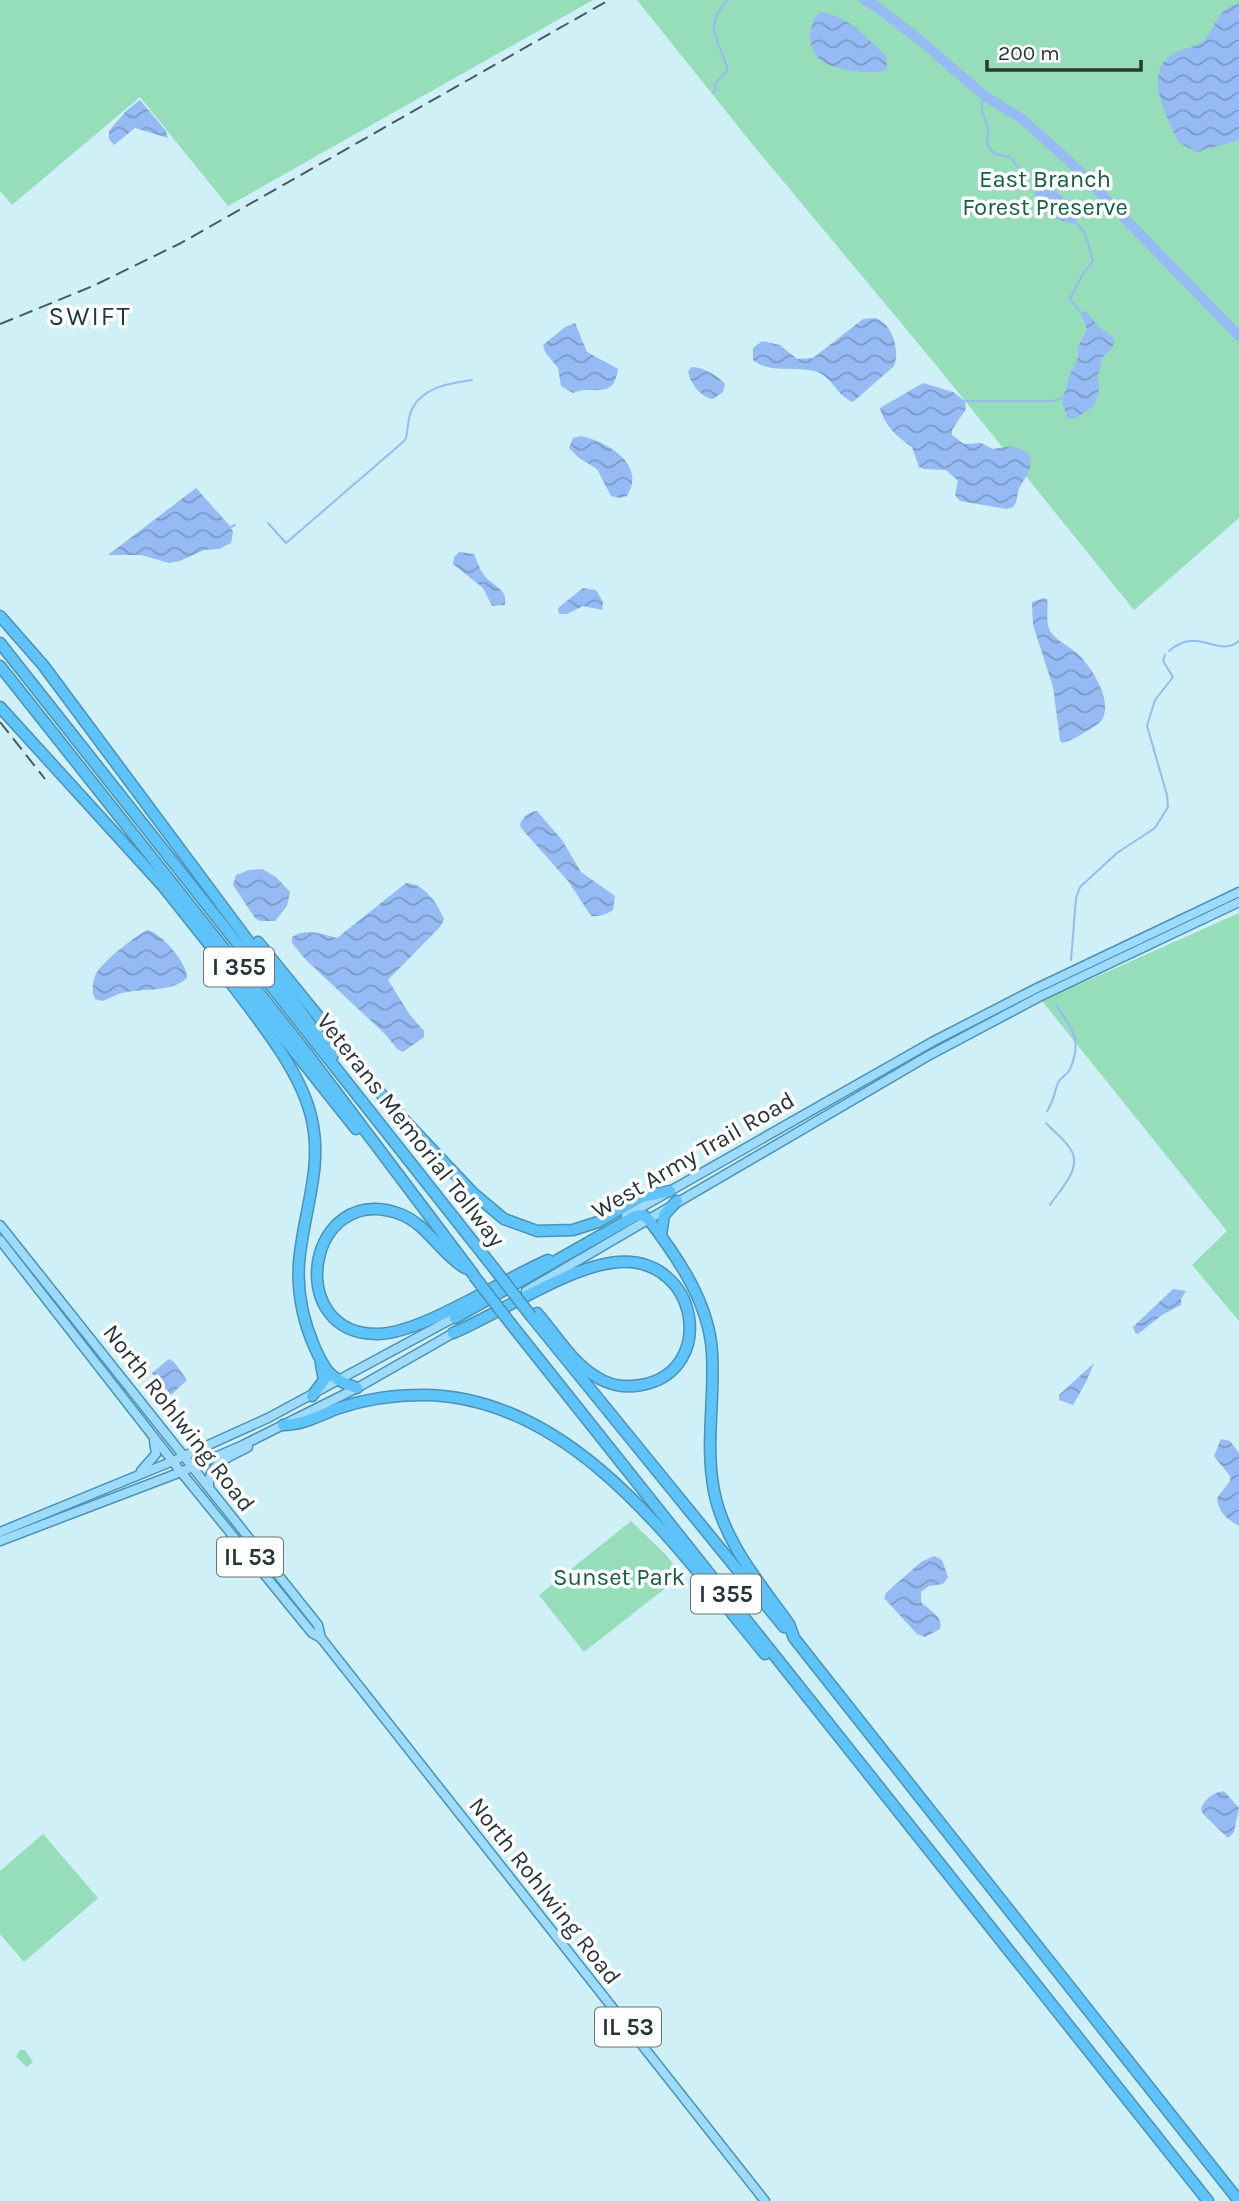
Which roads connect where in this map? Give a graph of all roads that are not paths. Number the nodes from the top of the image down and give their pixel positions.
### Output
1 (0, 617) edge
2 (0, 643) edge
3 (0, 666) edge
4 (0, 707) edge
5 (205, 881) junction
6 (162, 886) junction
7 (1239, 892) edge
8 (1239, 901) edge
9 (394, 1141) junction
10 (670, 1191) junction
11 (677, 1201) junction
12 (649, 1220) junction
13 (0, 1225) edge
14 (661, 1235) junction
15 (443, 1236) junction
16 (0, 1240) edge
17 (552, 1259) junction
18 (473, 1275) junction
19 (534, 1315) junction
20 (455, 1318) junction
21 (453, 1333) junction
22 (319, 1357) junction
23 (338, 1382) junction
24 (357, 1388) junction
25 (312, 1396) junction
26 (284, 1425) junction
27 (150, 1432) junction
28 (184, 1456) junction
29 (173, 1461) junction
30 (193, 1467) junction
31 (181, 1472) junction
32 (131, 1478) junction
33 (209, 1488) junction
34 (0, 1532) edge
35 (0, 1542) edge
36 (321, 1638) junction
37 (794, 1639) junction
38 (862, 1766) junction
39 (765, 2201) edge
40 (1205, 2201) edge
41 (1239, 2201) edge

1 - 5 highway
2 - 9 highway, Veterans Memorial Tollway / I 355
3 - 15 highway, Veterans Memorial Tollway / I 355
4 - 6 highway
5 - 9 highway
5 - 10 highway
6 - 15 highway
6 - 22 highway
7 - 10 main road, West Army Trail Road
8 - 11 main road, West Army Trail Road
9 - 19 highway, Veterans Memorial Tollway / I 355, bridge
10 - 17 main road, West Army Trail Road
11 - 12 main road, West Army Trail Road
11 - 14 highway
12 - 14 highway
12 - 20 highway
12 - 21 main road, West Army Trail Road
13 - 28 main road, North Rohlwing Road / IL 53
14 - 37 highway
15 - 18 highway, Veterans Memorial Tollway / I 355
16 - 27 main road, North Rohlwing Road / IL 53
17 - 18 highway
17 - 20 main road, West Army Trail Road
18 - 38 highway, I 355, bridge
19 - 21 highway
19 - 37 highway, Veterans Memorial Tollway / I 355
20 - 23 main road, West Army Trail Road
21 - 24 main road, West Army Trail Road
22 - 23 highway
22 - 25 highway
23 - 24 highway
23 - 25 main road, West Army Trail Road
24 - 26 main road, West Army Trail Road
25 - 28 main road, West Army Trail Road
26 - 30 main road, West Army Trail Road
26 - 33 main road
26 - 38 highway
27 - 29 main road, North Rohlwing Road / IL 53
27 - 32 main road
28 - 29 main road, West Army Trail Road
28 - 30 main road, North Rohlwing Road / IL 53
29 - 31 main road, North Rohlwing Road / IL 53
29 - 32 main road, West Army Trail Road
30 - 31 main road, West Army Trail Road
30 - 33 main road, North Rohlwing Road / IL 53
31 - 35 main road, West Army Trail Road
31 - 36 main road, North Rohlwing Road / IL 53
32 - 34 main road, West Army Trail Road
33 - 36 main road, North Rohlwing Road / IL 53
36 - 39 main road, North Rohlwing Road / IL 53
37 - 41 highway, I 355
38 - 40 highway, I 355

